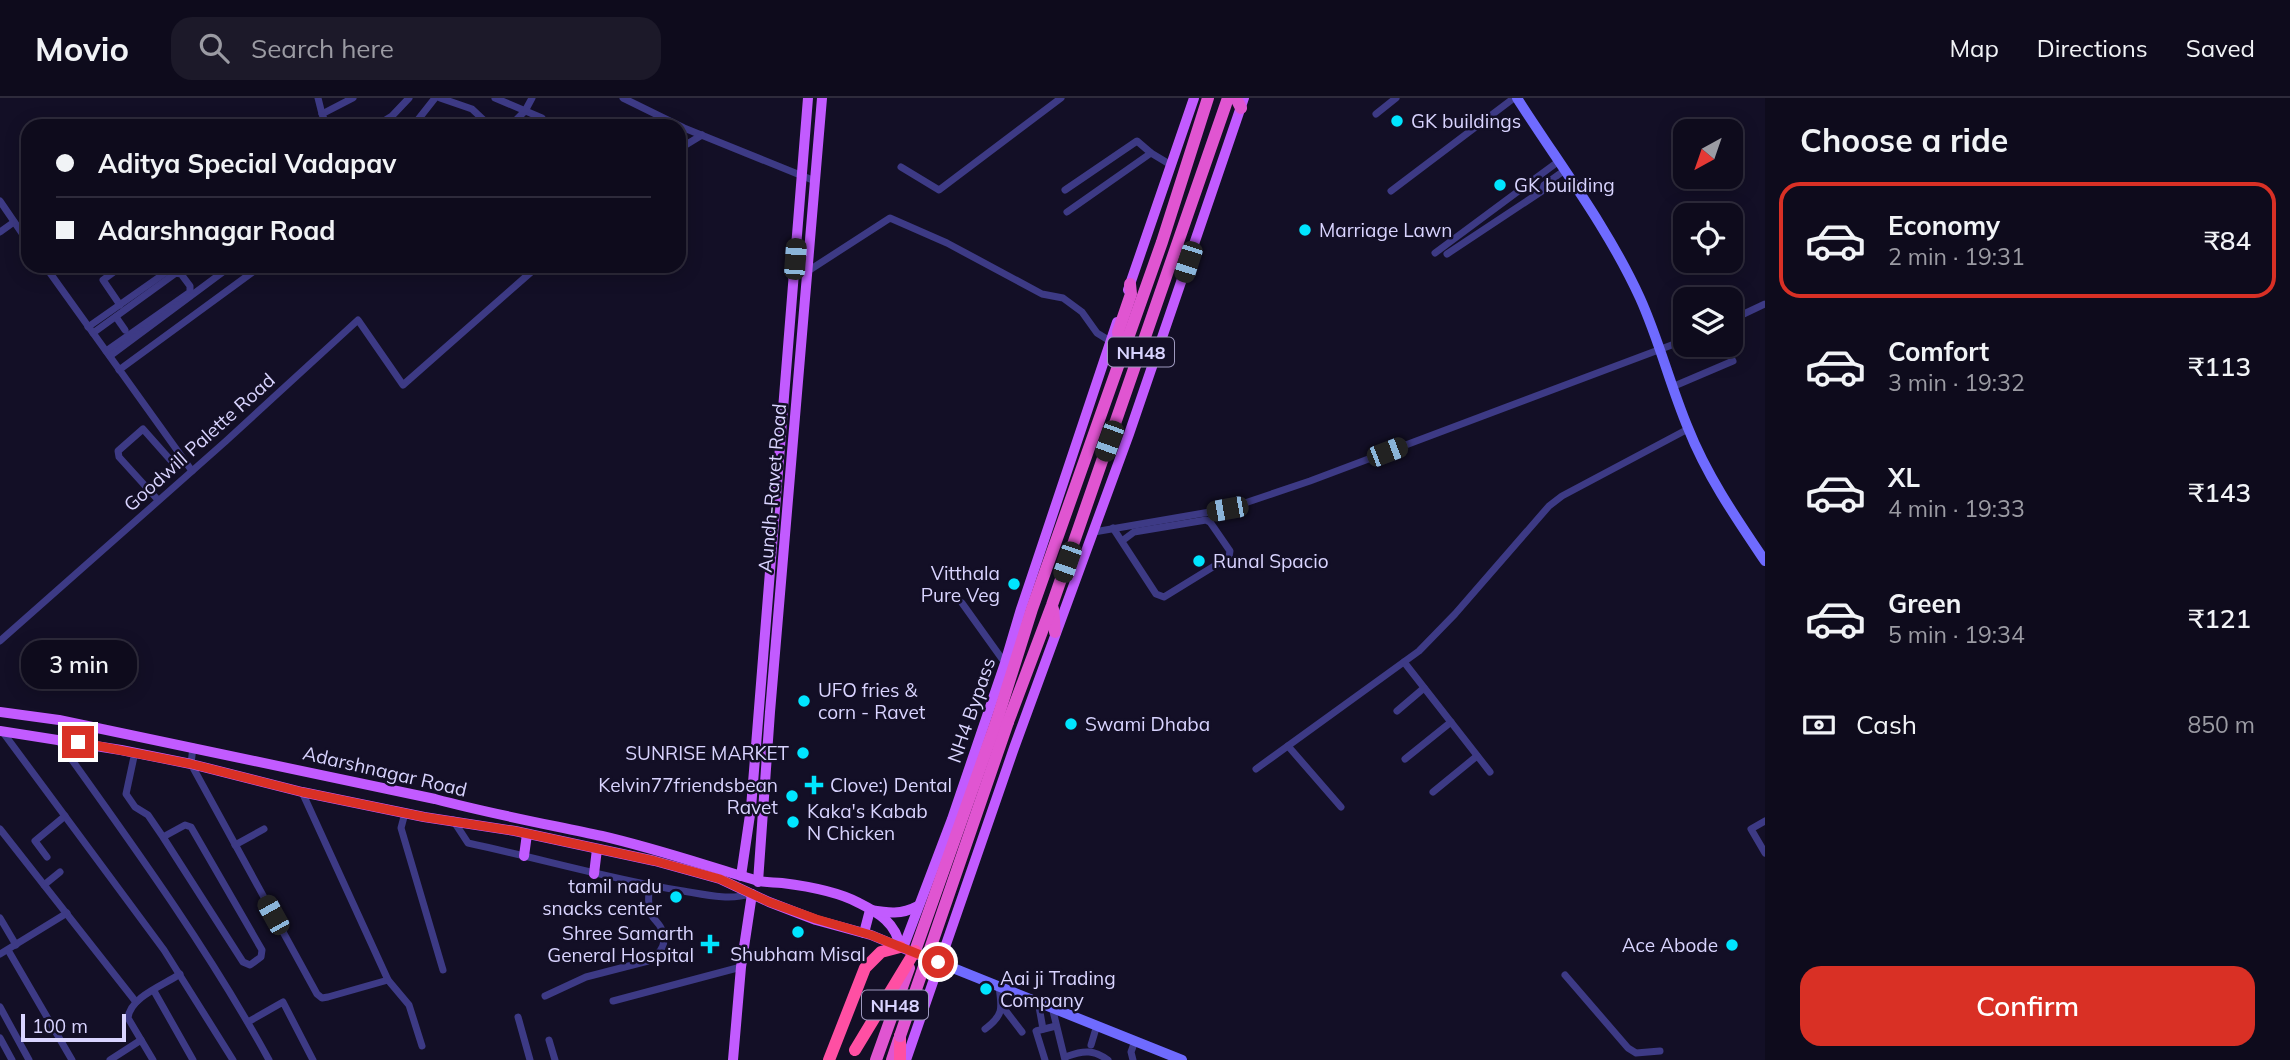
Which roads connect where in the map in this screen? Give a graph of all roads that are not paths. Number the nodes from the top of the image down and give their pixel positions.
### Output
1 (318, 98) edge
2 (353, 98) edge
3 (409, 98) edge
4 (435, 98) edge
5 (440, 98) edge
6 (495, 98) edge
7 (532, 98) edge
8 (622, 98) edge
9 (808, 98) edge
10 (822, 98) edge
11 (1060, 98) edge
12 (1194, 98) edge
13 (1208, 98) edge
14 (1228, 98) edge
15 (1515, 98) edge
16 (1394, 99) edge
17 (1240, 101) edge
18 (525, 111) junction
19 (323, 114) junction
20 (1376, 114) dead end
21 (542, 118) dead end
22 (325, 119) edge
23 (387, 119) edge
24 (420, 119) edge
25 (483, 119) edge
26 (517, 119) edge
27 (667, 119) edge
28 (686, 128) edge
29 (702, 135) junction
30 (686, 145) edge
31 (1152, 153) junction
32 (1171, 165) junction
33 (1562, 166) junction
34 (901, 167) dead end
35 (801, 177) junction
36 (815, 181) junction
37 (1065, 190) dead end
38 (1391, 191) dead end
39 (0, 201) edge
40 (1066, 212) dead end
41 (14, 222) junction
42 (0, 232) edge
43 (21, 232) edge
44 (1435, 253) dead end
45 (1447, 254) dead end
46 (808, 271) junction
47 (50, 273) edge
48 (112, 273) edge
49 (165, 273) edge
50 (222, 273) edge
51 (252, 273) edge
52 (530, 273) edge
53 (1130, 284) junction
54 (1765, 304) edge
55 (120, 305) junction
56 (1743, 314) edge
57 (116, 317) junction
58 (90, 330) junction
59 (125, 330) dead end
60 (1111, 341) junction
61 (125, 345) junction
62 (1673, 345) edge
63 (1660, 351) junction
64 (108, 354) junction
65 (1122, 356) junction
66 (135, 359) junction
67 (1733, 361) dead end
68 (120, 370) junction
69 (1672, 387) junction
70 (1688, 429) junction
71 (174, 464) dead end
72 (192, 471) junction
73 (158, 500) junction
74 (1113, 528) junction
75 (1094, 532) junction
76 (1122, 541) junction
77 (1765, 561) edge
78 (962, 603) dead end
79 (1052, 605) junction
80 (1055, 632) junction
81 (1016, 637) junction
82 (0, 641) edge
83 (1404, 662) junction
84 (1005, 663) junction
85 (1424, 688) junction
86 (1397, 711) dead end
87 (0, 712) edge
88 (1003, 721) junction
89 (1451, 722) junction
90 (1, 731) edge
91 (56, 739) junction
92 (1288, 746) junction
93 (193, 747) junction
94 (135, 752) junction
95 (1477, 756) junction
96 (1405, 759) dead end
97 (191, 764) junction
98 (1256, 769) dead end
99 (1490, 772) dead end
100 (302, 792) junction
101 (1433, 792) dead end
102 (1340, 807) dead end
103 (405, 813) junction
104 (65, 816) junction
105 (452, 820) junction
106 (1765, 821) edge
107 (0, 829) edge
108 (264, 829) dead end
109 (527, 834) junction
110 (163, 836) junction
111 (235, 845) junction
112 (597, 849) junction
113 (1765, 853) edge
114 (524, 856) junction
115 (47, 857) dead end
116 (60, 872) dead end
117 (594, 874) junction
118 (741, 876) junction
119 (758, 882) junction
120 (44, 885) junction
121 (649, 885) junction
122 (752, 894) junction
123 (918, 906) junction
124 (870, 910) junction
125 (67, 914) junction
126 (0, 918) edge
127 (864, 933) junction
128 (16, 945) junction
129 (906, 949) junction
130 (4, 952) edge
131 (938, 962) junction
132 (741, 967) junction
133 (443, 970) dead end
134 (180, 974) junction
135 (1565, 975) dead end
136 (388, 981) junction
137 (999, 987) junction
138 (154, 991) junction
139 (545, 996) dead end
140 (1038, 1000) junction
141 (613, 1001) dead end
142 (136, 1002) junction
143 (1002, 1006) junction
144 (0, 1007) edge
145 (1052, 1007) junction
146 (518, 1017) dead end
147 (248, 1022) junction
148 (1097, 1025) junction
149 (1056, 1026) junction
150 (985, 1029) dead end
151 (1043, 1029) junction
152 (1022, 1032) dead end
153 (901, 1036) junction
154 (0, 1038) edge
155 (141, 1040) junction
156 (549, 1040) dead end
157 (1135, 1041) junction
158 (1091, 1045) dead end
159 (422, 1046) dead end
160 (1660, 1051) dead end
161 (852, 1055) edge
162 (1132, 1056) edge
163 (1067, 1058) edge
164 (12, 1060) edge
165 (29, 1060) edge
166 (72, 1060) edge
167 (110, 1060) edge
168 (153, 1060) edge
169 (193, 1060) edge
170 (233, 1060) edge
171 (269, 1060) edge
172 (313, 1060) edge
173 (530, 1060) edge
174 (555, 1060) edge
175 (733, 1060) edge
176 (829, 1060) edge
177 (876, 1060) edge
178 (892, 1060) edge
179 (900, 1060) edge
180 (906, 1060) edge
181 (1045, 1060) edge
182 (1108, 1060) edge
183 (1124, 1060) edge
184 (1182, 1060) edge

1 - 19 street
2 - 19 street
3 - 23 street
4 - 24 street
5 - 25 street
6 - 18 street
7 - 18 street
8 - 27 street
9 - 35 main road, Aundh-Ravet Road
10 - 36 main road, Aundh-Ravet Road
11 - 34 street
12 - 32 main road, NH4 Bypass
13 - 65 highway, NH48
14 - 79 highway, NH48
15 - 33 main road
15 - 38 street
16 - 20 street
17 - 75 main road
18 - 21 street
18 - 26 street
19 - 22 street
28 - 29 street
29 - 30 street
29 - 35 street
31 - 32 street
31 - 37 street
31 - 40 street
32 - 53 main road, NH4 Bypass
33 - 44 street
33 - 45 street
33 - 63 main road
35 - 36 street
35 - 118 main road, Aundh-Ravet Road
36 - 46 main road, Aundh-Ravet Road
39 - 41 street
41 - 42 street
41 - 43 street
46 - 60 street
46 - 119 main road, Aundh-Ravet Road
47 - 58 street
48 - 55 street
49 - 55 street
50 - 61 street
51 - 66 street
52 - 72 street, Goodwill Palette Road
53 - 60 main road, NH4 Bypass
53 - 65 highway
54 - 56 street
55 - 58 street
57 - 58 street
57 - 59 street
57 - 64 street
58 - 64 street
60 - 81 main road, NH4 Bypass
61 - 64 street
61 - 66 street
62 - 63 street
63 - 69 main road
63 - 74 street
64 - 68 street
65 - 81 highway, NH48
66 - 68 street
67 - 69 street
68 - 72 street
69 - 70 main road
70 - 77 main road
70 - 83 street
71 - 73 street
72 - 73 street, Goodwill Palette Road
73 - 82 street, Goodwill Palette Road
74 - 75 street
74 - 76 street
75 - 80 main road
76 - 76 street
78 - 84 street
79 - 80 highway
79 - 88 highway, NH48
80 - 131 main road
81 - 84 main road, NH4 Bypass
81 - 88 highway, NH48
83 - 85 street
83 - 92 street
84 - 123 main road, NH4 Bypass
85 - 86 street
85 - 89 street
87 - 93 main road, Adarshnagar Road
88 - 129 highway, NH48
88 - 153 highway, NH48, bridge
89 - 95 street
89 - 96 street
90 - 91 main road, Adarshnagar Road
90 - 104 street
91 - 94 main road, Adarshnagar Road
91 - 147 street
92 - 98 street
92 - 102 street
93 - 97 street
93 - 118 main road, Adarshnagar Road
94 - 97 main road, Adarshnagar Road
94 - 110 street
95 - 99 street
95 - 101 street
97 - 100 main road, Adarshnagar Road
97 - 111 street
100 - 103 main road, Adarshnagar Road
100 - 136 street
103 - 105 main road, Adarshnagar Road
103 - 133 street
104 - 115 street
104 - 134 street
105 - 109 main road, Adarshnagar Road
105 - 114 street
106 - 113 street
107 - 120 street
108 - 111 street
109 - 112 main road, Adarshnagar Road
109 - 114 main road
110 - 110 street
111 - 136 street
112 - 117 main road
112 - 122 main road, Adarshnagar Road
114 - 117 street
116 - 120 street
117 - 121 street
118 - 119 main road, Adarshnagar Road
119 - 124 main road
120 - 125 street
121 - 122 street
121 - 139 street
122 - 127 main road, Adarshnagar Road
122 - 132 main road
123 - 124 main road
123 - 129 main road, NH4 Bypass
124 - 127 main road
124 - 129 main road
125 - 128 street
125 - 142 street
126 - 128 street
127 - 129 main road, Adarshnagar Road
128 - 130 street
129 - 131 main road, Adarshnagar Road
129 - 161 highway, bridge
129 - 176 highway
129 - 177 highway, NH48, bridge
130 - 166 street
131 - 137 main road
131 - 180 main road
132 - 141 street
132 - 175 main road
134 - 138 street
134 - 170 street
135 - 160 street
136 - 159 street
137 - 140 main road
137 - 143 street
138 - 142 street
138 - 169 street
140 - 145 main road
140 - 151 street
142 - 155 street
143 - 150 street
143 - 152 street
144 - 165 street
145 - 148 main road
145 - 149 street
146 - 173 street
147 - 171 street
147 - 172 street
148 - 157 main road
148 - 158 street
149 - 151 street
149 - 163 street
151 - 181 street
153 - 178 highway, NH48
153 - 179 highway
154 - 164 street
155 - 167 street
155 - 168 street
156 - 174 street
157 - 162 street
157 - 184 main road
162 - 183 street
163 - 182 street

